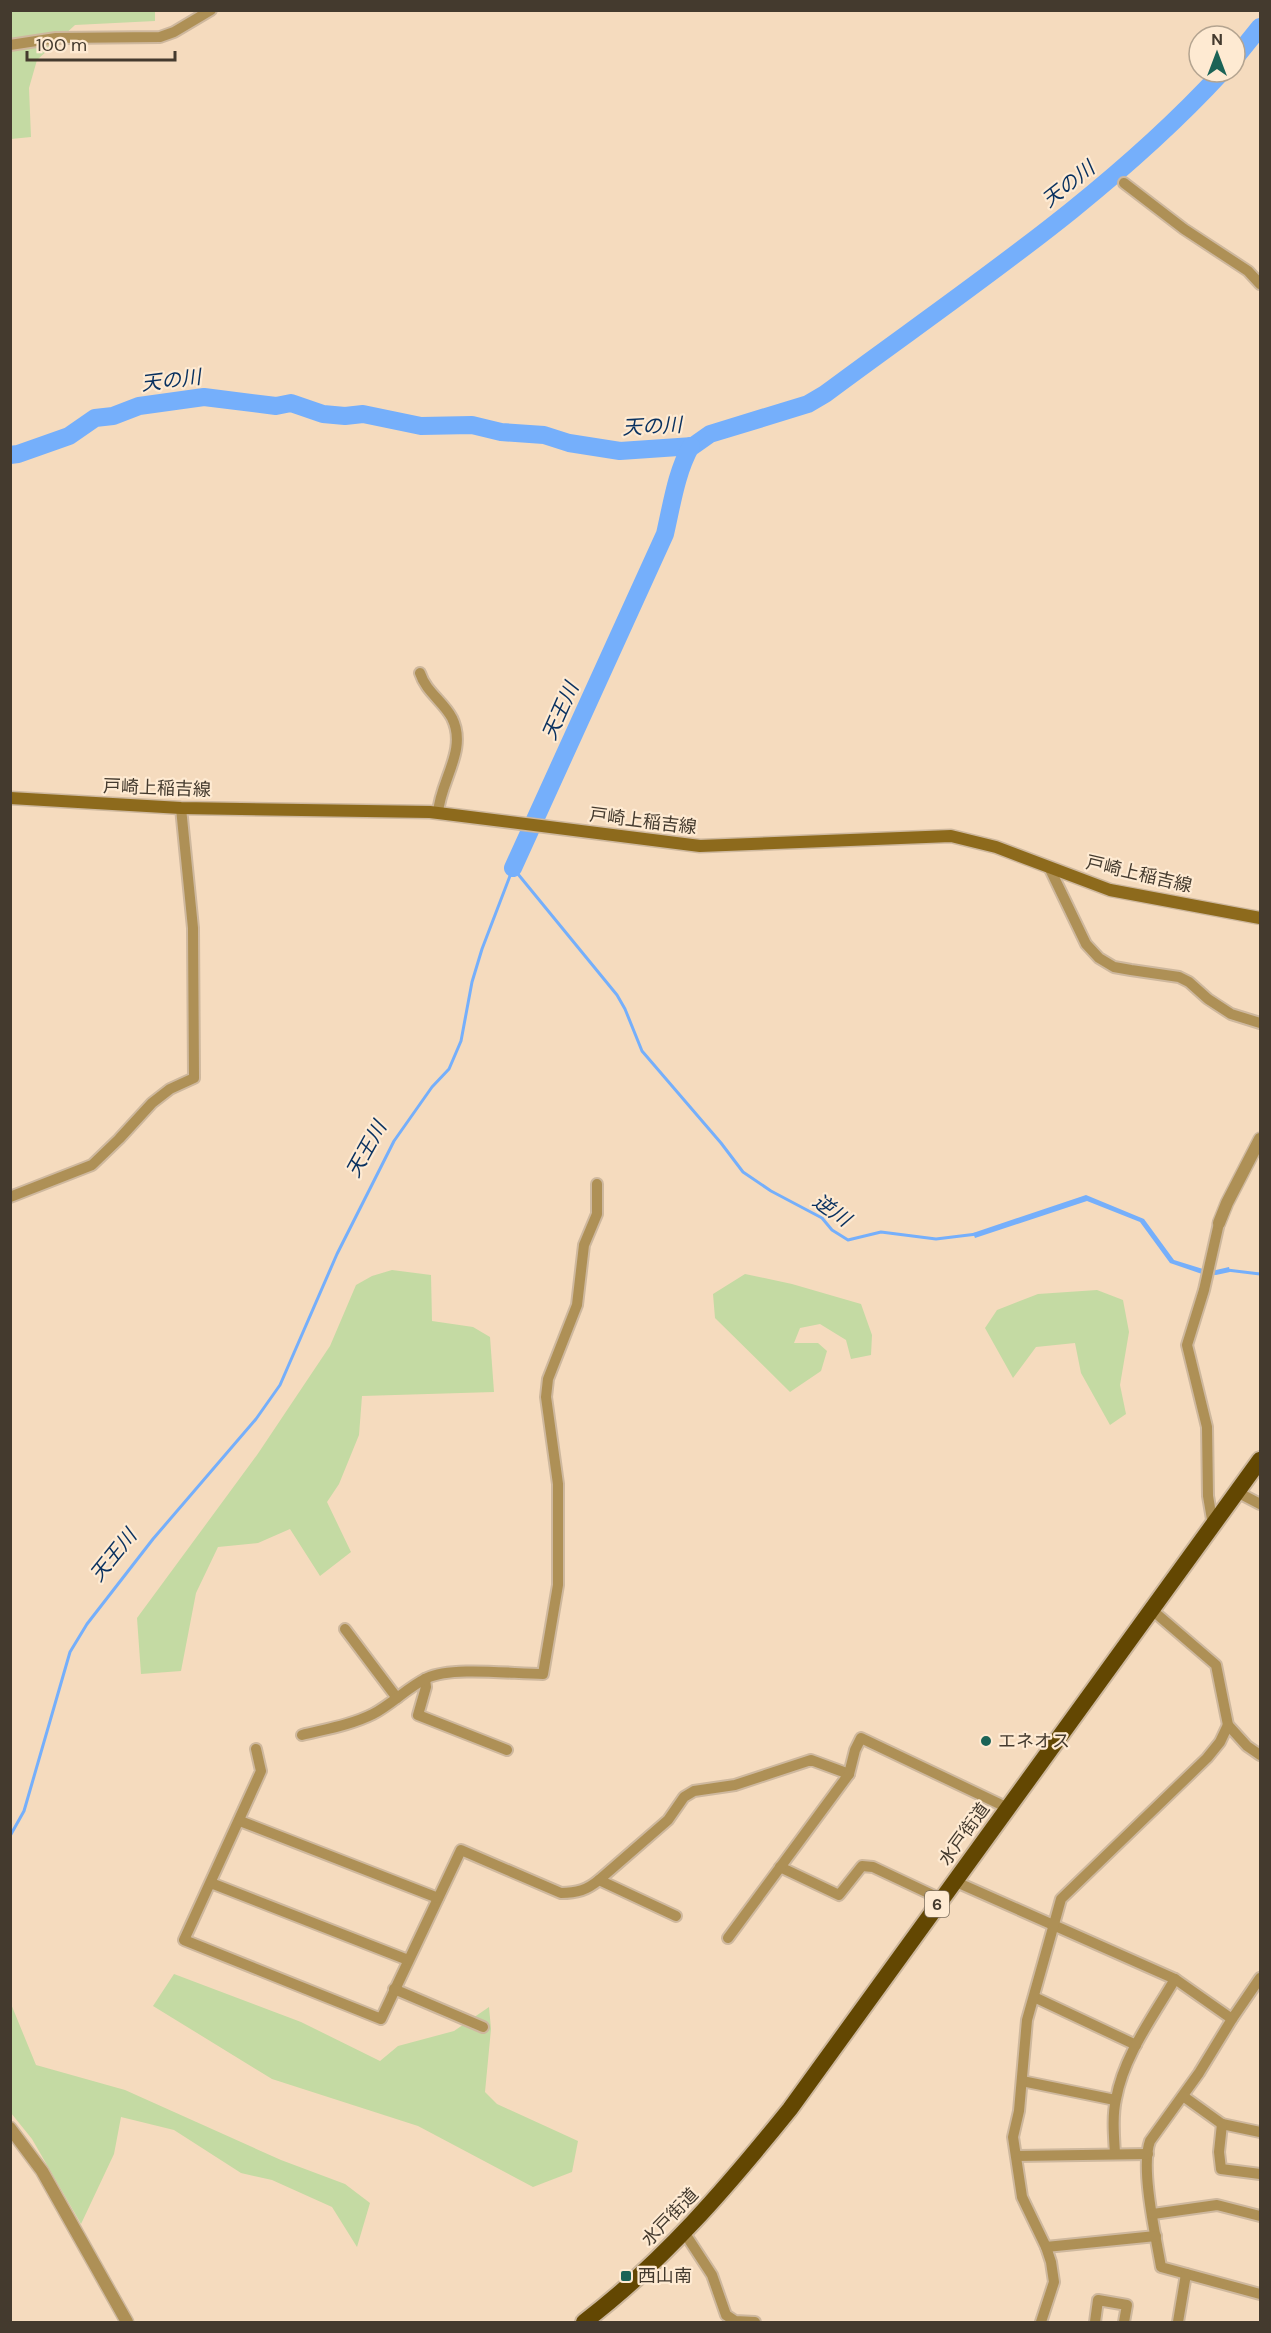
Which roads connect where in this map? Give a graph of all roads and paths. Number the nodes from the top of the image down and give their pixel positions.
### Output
1 (211, 10) edge
2 (10, 45) edge
3 (1124, 183) dead end
4 (1260, 284) edge
5 (420, 673) dead end
6 (10, 798) edge
7 (181, 808) junction
8 (438, 813) junction
9 (1050, 869) junction
10 (1260, 918) edge
11 (1260, 1023) edge
12 (1260, 1139) edge
13 (597, 1184) dead end
14 (10, 1197) edge
15 (1219, 1222) joint
16 (1260, 1460) edge
17 (1237, 1492) junction
18 (1260, 1504) edge
19 (1213, 1526) junction
20 (1152, 1610) junction
21 (345, 1629) dead end
22 (425, 1679) junction
23 (397, 1698) junction
24 (1228, 1725) junction
25 (302, 1735) dead end
26 (256, 1749) dead end
27 (507, 1750) dead end
28 (1260, 1755) edge
29 (849, 1774) junction
30 (1008, 1808) junction
31 (240, 1821) junction
32 (780, 1867) junction
33 (599, 1880) junction
34 (954, 1881) junction
35 (211, 1882) junction
36 (438, 1898) junction
37 (941, 1899) junction
38 (676, 1916) dead end
39 (1054, 1924) junction
40 (728, 1938) dead end
41 (408, 1960) junction
42 (1260, 1978) edge
43 (1175, 1979) junction
44 (394, 1989) junction
45 (1034, 1997) junction
46 (1232, 2019) junction
47 (483, 2027) dead end
48 (1136, 2045) junction
49 (1022, 2081) junction
50 (1183, 2096) junction
51 (1115, 2100) junction
52 (1222, 2124) junction
53 (10, 2128) edge
54 (1260, 2132) edge
55 (1115, 2154) junction
56 (1148, 2154) junction
57 (1017, 2156) junction
58 (1260, 2174) edge
59 (1153, 2214) junction
60 (1260, 2216) edge
61 (684, 2232) junction
62 (1156, 2236) junction
63 (1046, 2247) junction
64 (1186, 2274) junction
65 (1260, 2294) edge
66 (127, 2322) edge
67 (584, 2322) edge
68 (755, 2322) edge
69 (1041, 2322) edge
70 (1095, 2322) edge
71 (1124, 2322) edge
72 (1178, 2322) edge

1 - 2 street
3 - 4 street
5 - 8 street
6 - 7 main road, 戸崎上稲吉線
7 - 8 main road, 戸崎上稲吉線
7 - 14 street
8 - 9 main road, 戸崎上稲吉線
9 - 10 main road, 戸崎上稲吉線
9 - 11 street
12 - 15 street
13 - 22 street
15 - 19 street
16 - 17 highway, 水戸街道 / 6
17 - 18 street
17 - 19 highway, 水戸街道 / 6
19 - 20 highway, 水戸街道 / 6
20 - 24 street
20 - 30 highway, 水戸街道 / 6
21 - 23 street
22 - 23 street
22 - 27 street
23 - 25 street
24 - 28 street
24 - 39 street
26 - 31 street
29 - 30 street
29 - 32 street
29 - 33 street
30 - 34 highway, 水戸街道 / 6
31 - 35 street
31 - 36 street
32 - 37 street
32 - 40 street
33 - 36 street
33 - 38 street
34 - 37 highway, 水戸街道 / 6
34 - 39 street
35 - 41 street
35 - 44 street
36 - 41 street
37 - 61 highway, 水戸街道 / 6
39 - 43 street
39 - 45 street
41 - 44 street
42 - 46 street
43 - 46 street
43 - 48 street
44 - 47 street
45 - 48 street
45 - 49 street
46 - 50 street
48 - 51 street
49 - 51 street
49 - 57 street
50 - 52 street
50 - 56 street
51 - 55 street
52 - 54 street
52 - 58 street
53 - 66 street
55 - 56 street
55 - 57 street
56 - 59 street
57 - 63 street
59 - 60 street
59 - 62 street
61 - 67 highway, 水戸街道 / 6
61 - 68 street
62 - 63 street
62 - 64 street
63 - 69 street
64 - 65 street
64 - 72 street
70 - 71 street

